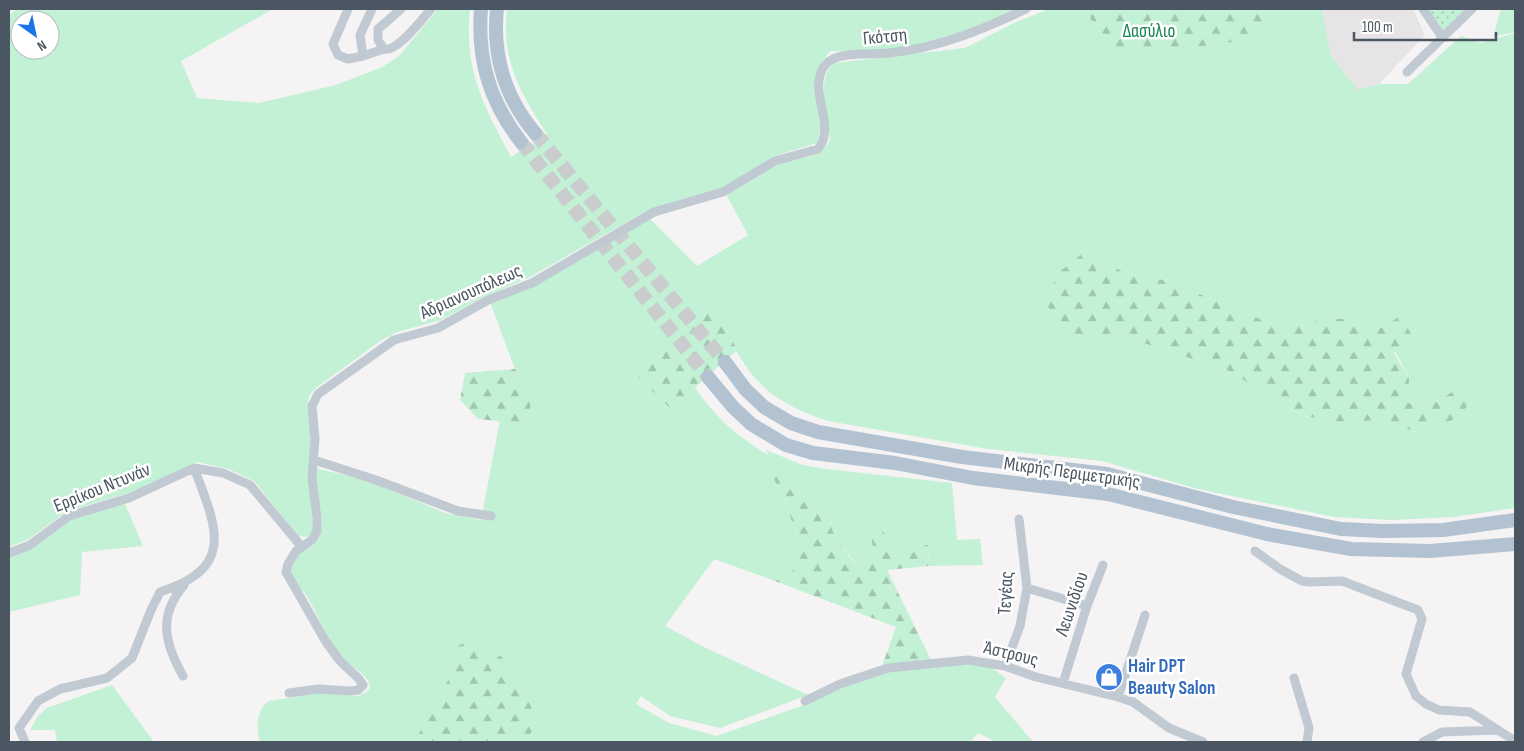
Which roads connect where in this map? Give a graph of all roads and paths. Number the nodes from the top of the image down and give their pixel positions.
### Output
1 (348, 9) edge
2 (372, 9) edge
3 (401, 9) edge
4 (431, 9) edge
5 (481, 9) edge
6 (496, 9) edge
7 (1026, 9) edge
8 (1423, 9) edge
9 (1472, 9) edge
10 (1442, 37) junction
11 (384, 49) junction
12 (363, 56) junction
13 (1407, 72) dead end
14 (535, 133) tunnel mouth
15 (521, 142) tunnel mouth
16 (820, 146) joint
17 (725, 362) tunnel mouth
18 (708, 377) tunnel mouth
19 (314, 460) junction
20 (194, 468) junction
21 (491, 516) dead end
22 (1019, 519) dead end
23 (1515, 520) edge
24 (1515, 544) edge
25 (301, 546) junction
26 (1255, 551) dead end
27 (9, 553) edge
28 (1103, 565) dead end
29 (184, 585) junction
30 (1027, 588) junction
31 (1087, 606) junction
32 (1145, 615) dead end
33 (1005, 666) junction
34 (183, 676) dead end
35 (1294, 678) dead end
36 (1063, 683) junction
37 (288, 693) dead end
38 (1118, 697) junction
39 (805, 701) dead end
40 (1498, 730) junction
41 (1515, 741) edge
42 (25, 742) edge
43 (1203, 742) edge
44 (1307, 742) edge
45 (1422, 742) edge

1 - 12 street
2 - 12 street
3 - 11 street
4 - 11 street
5 - 15 main road
6 - 14 main road
7 - 16 street, Γκότση
8 - 10 street
9 - 10 street
10 - 13 street
11 - 12 street
16 - 19 street, Αδριανουπόλεως
17 - 23 main road, Μικρής Περιμετρικής
18 - 24 main road, Μικρής Περιμετρικής
19 - 21 street
19 - 25 street, Αδριανουπόλεως
20 - 25 street
20 - 27 street, Ερρίκου Ντυνάν
20 - 29 street
22 - 30 street, Τεγέας
25 - 37 street, Αδριανουπόλεως
26 - 40 street
28 - 31 street, Λεωνιδίου
29 - 34 street
29 - 42 street
30 - 31 street
30 - 33 street, Τεγέας
31 - 36 street, Λεωνιδίου
32 - 38 street
33 - 36 street, Άστρους
33 - 39 street, Άστρους
35 - 44 street
36 - 38 street, Άστρους
38 - 43 street, Άστρους
40 - 41 street
40 - 45 street

